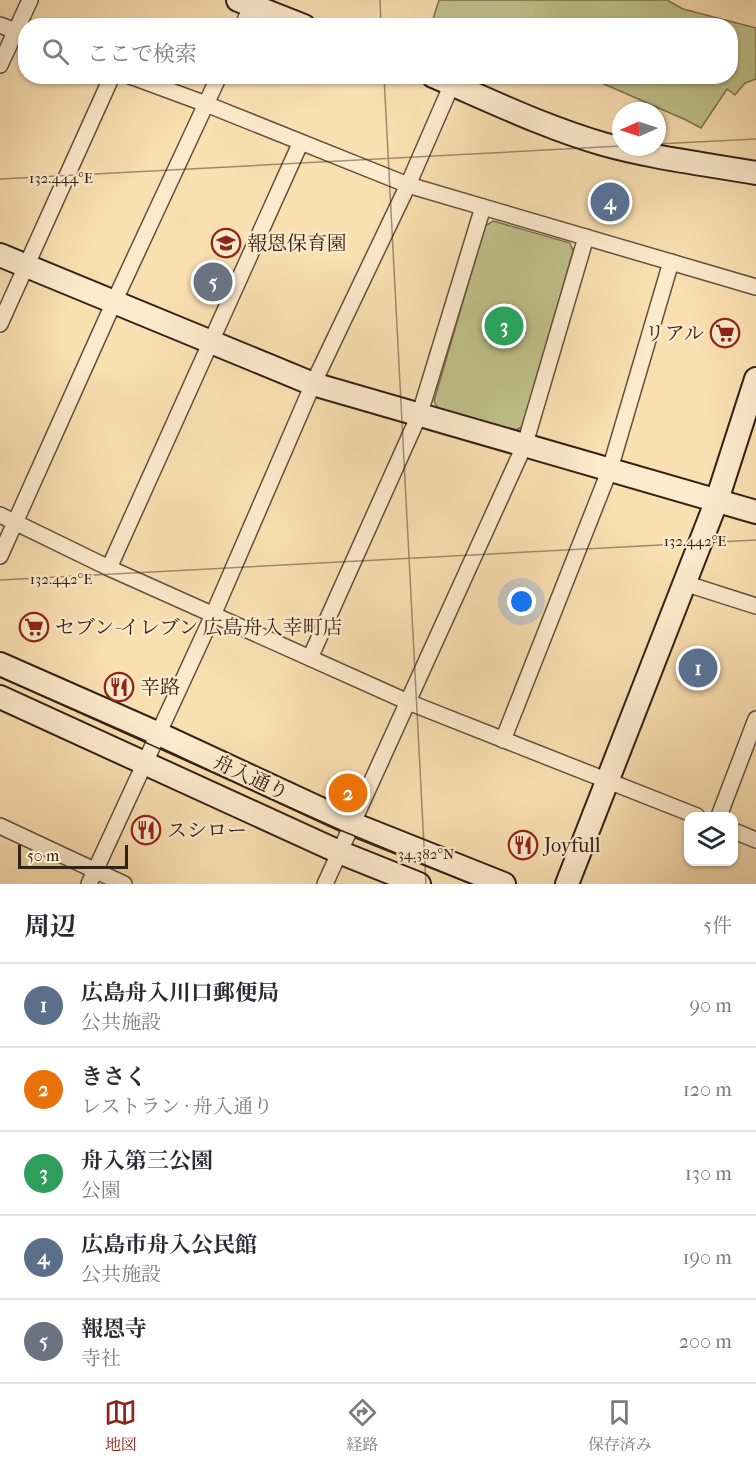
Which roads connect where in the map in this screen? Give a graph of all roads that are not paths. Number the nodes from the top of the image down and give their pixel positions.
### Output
1 (30, 0) edge
2 (244, 10) edge
3 (25, 18) edge
4 (274, 18) edge
5 (0, 25) edge
6 (18, 32) edge
7 (18, 38) edge
8 (0, 65) edge
9 (108, 84) edge
10 (152, 84) edge
11 (215, 84) edge
12 (442, 84) edge
13 (452, 84) edge
14 (206, 104) junction
15 (300, 144) junction
16 (756, 173) edge
17 (408, 185) junction
18 (483, 207) junction
19 (586, 237) junction
20 (0, 255) edge
21 (671, 262) junction
22 (26, 266) junction
23 (756, 287) edge
24 (114, 302) junction
25 (0, 324) edge
26 (211, 343) junction
27 (756, 379) edge
28 (314, 384) junction
29 (420, 413) junction
30 (525, 444) junction
31 (610, 469) junction
32 (717, 500) junction
33 (756, 512) edge
34 (0, 515) edge
35 (15, 522) junction
36 (0, 556) edge
37 (109, 568) junction
38 (684, 584) junction
39 (756, 606) edge
40 (213, 615) junction
41 (310, 658) junction
42 (0, 664) edge
43 (0, 697) edge
44 (408, 702) junction
45 (756, 719) edge
46 (159, 734) junction
47 (503, 740) junction
48 (145, 764) junction
49 (607, 782) junction
50 (686, 812) edge
51 (721, 812) edge
52 (352, 824) junction
53 (0, 826) edge
54 (738, 833) edge
55 (756, 840) edge
56 (339, 852) junction
57 (92, 877) edge
58 (124, 884) edge
59 (325, 884) edge
60 (419, 884) edge
61 (504, 884) edge
62 (567, 884) edge

1 - 3 street
2 - 4 street
5 - 6 street
7 - 8 street
9 - 22 street
10 - 14 street
11 - 14 street
12 - 17 street
13 - 16 street
14 - 15 street
14 - 24 street
15 - 17 street
15 - 26 street
17 - 18 street
17 - 28 street
18 - 19 street
18 - 29 street
19 - 21 street
19 - 30 street
20 - 22 street
21 - 23 street
21 - 31 street
22 - 24 street
22 - 25 street
24 - 26 street
24 - 35 street
26 - 28 street
26 - 37 street
27 - 32 street
28 - 29 street
28 - 40 street
29 - 30 street
29 - 41 street
30 - 31 street
30 - 44 street
31 - 32 street
31 - 47 street
32 - 33 street
32 - 38 street
34 - 35 street
35 - 36 street
35 - 37 street
37 - 40 street
38 - 39 street
38 - 49 street
40 - 41 street
40 - 46 street
41 - 44 street
42 - 46 street, 舟入通り
43 - 48 street, 舟入通り
44 - 47 street
44 - 52 street
45 - 51 street
46 - 48 street
46 - 52 street, 舟入通り
47 - 49 street
48 - 56 street, 舟入通り
48 - 57 street
49 - 50 street
49 - 62 street
52 - 56 street
52 - 61 street, 舟入通り
53 - 57 street
54 - 55 street
56 - 59 street
56 - 60 street, 舟入通り
57 - 58 street

